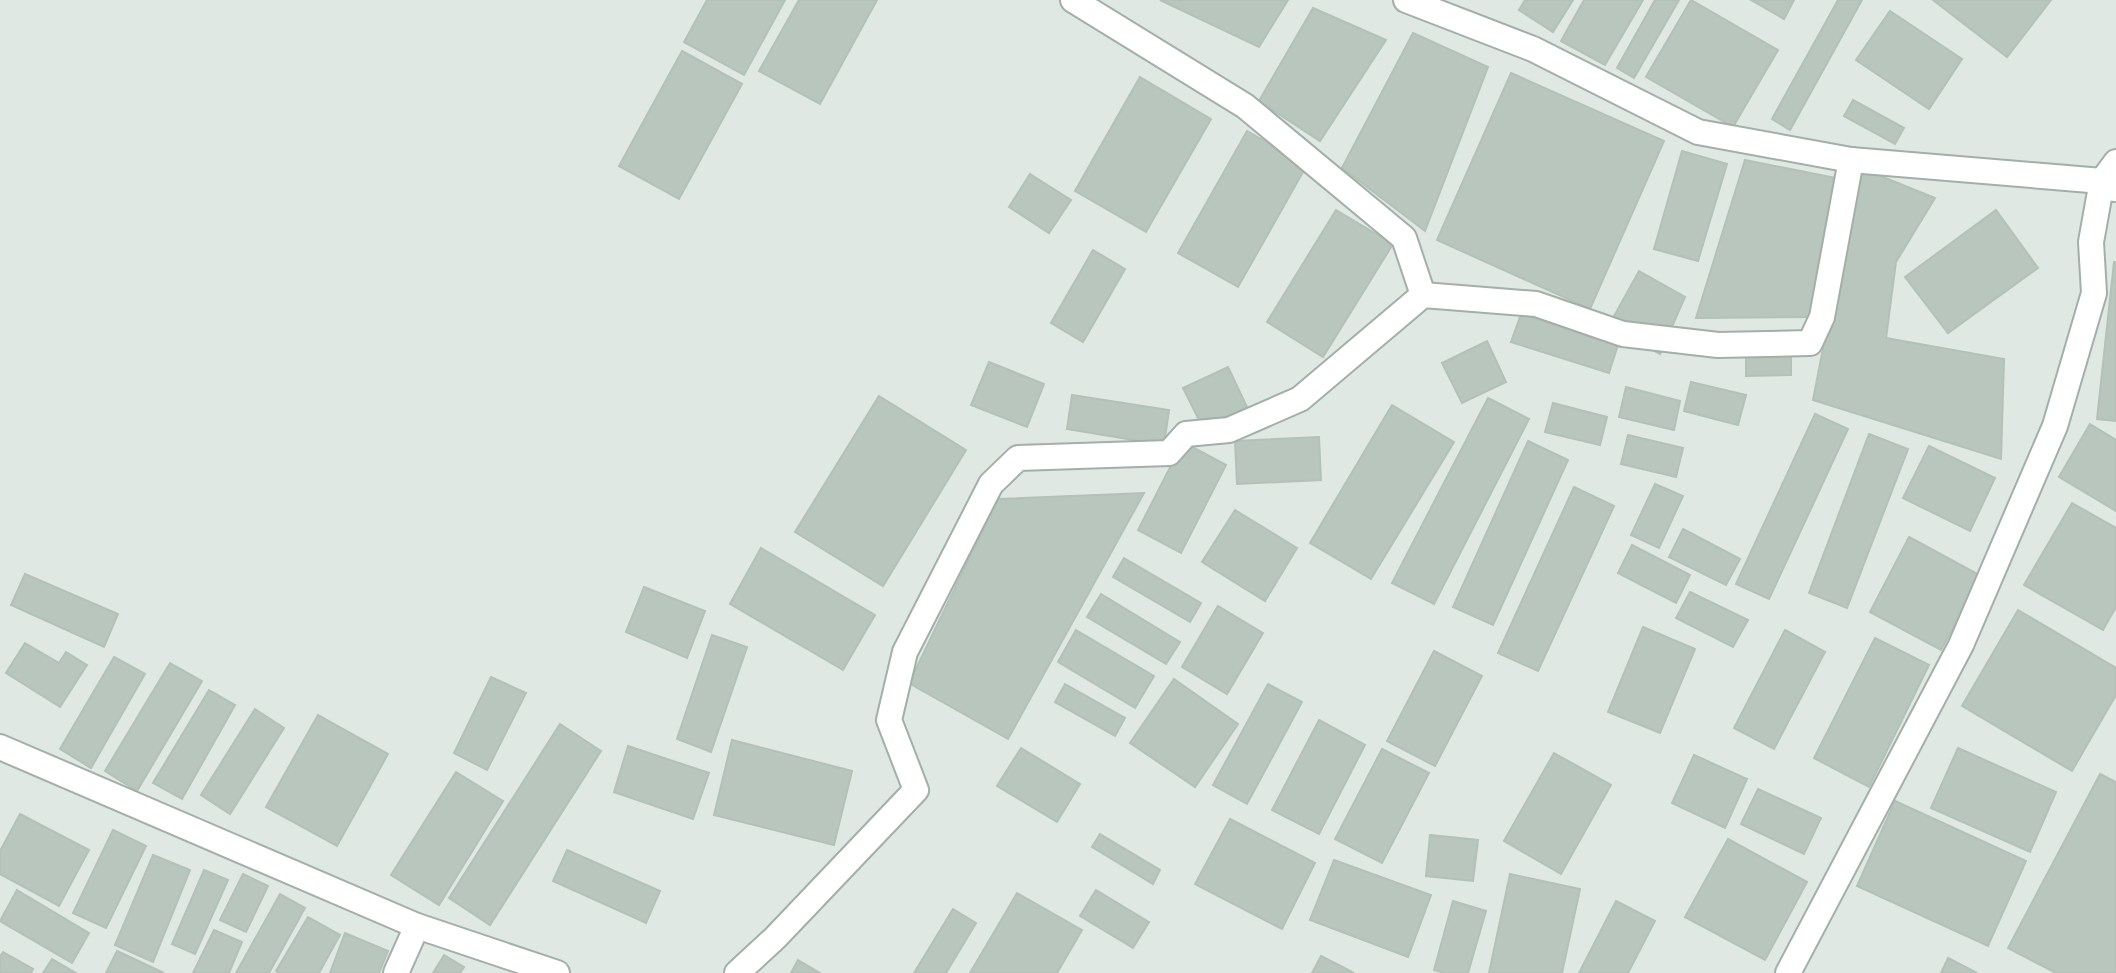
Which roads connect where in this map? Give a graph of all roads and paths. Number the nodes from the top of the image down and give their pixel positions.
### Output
1 (1073, 0) edge
2 (1406, 0) edge
3 (1851, 160) junction
4 (2111, 178) edge
5 (1423, 295) junction
6 (0, 747) edge
7 (417, 926) junction
8 (396, 973) edge
9 (557, 973) edge
10 (737, 973) edge
11 (1788, 973) edge

1 - 5 street
2 - 3 street
3 - 4 street
3 - 5 street
4 - 11 street
5 - 10 street
6 - 7 street
7 - 8 street
7 - 9 street

